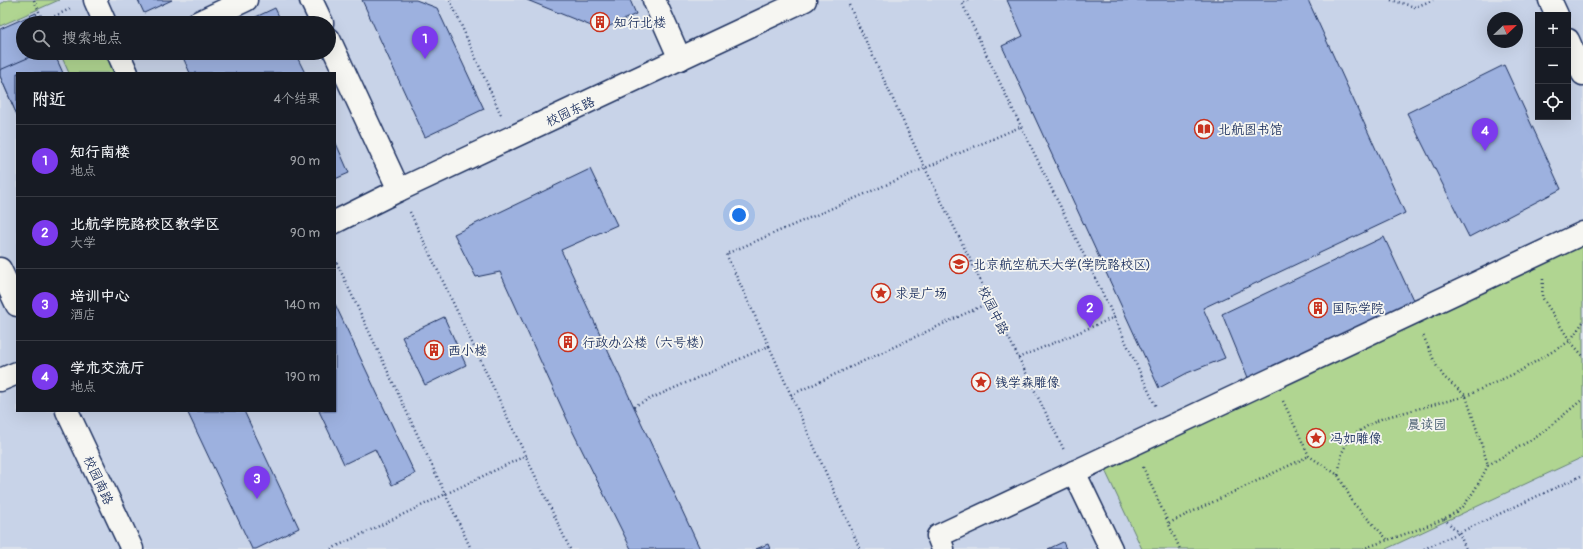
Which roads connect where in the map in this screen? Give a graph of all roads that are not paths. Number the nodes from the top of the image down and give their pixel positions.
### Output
1 (246, 0) edge
2 (311, 0) edge
3 (654, 0) edge
4 (805, 0) edge
5 (1550, 0) edge
6 (86, 3) edge
7 (1556, 12) edge
8 (98, 16) edge
9 (212, 16) edge
10 (319, 16) edge
11 (1571, 47) edge
12 (336, 54) edge
13 (680, 59) junction
14 (1583, 74) edge
15 (399, 190) junction
16 (336, 222) edge
17 (1583, 234) edge
18 (0, 269) edge
19 (16, 303) edge
20 (16, 373) edge
21 (0, 380) edge
22 (67, 412) edge
23 (1074, 472) junction
24 (132, 549) edge
25 (943, 549) edge
26 (1111, 549) edge

1 - 9 lane
2 - 10 lane
3 - 13 lane
4 - 13 lane, 校园东路
5 - 7 lane
6 - 8 lane
11 - 14 lane
12 - 15 lane
13 - 15 lane, 校园东路
15 - 16 lane, 校园东路
17 - 23 lane
18 - 19 lane
20 - 21 lane
22 - 24 lane, 校园南路
23 - 25 lane
23 - 26 lane

